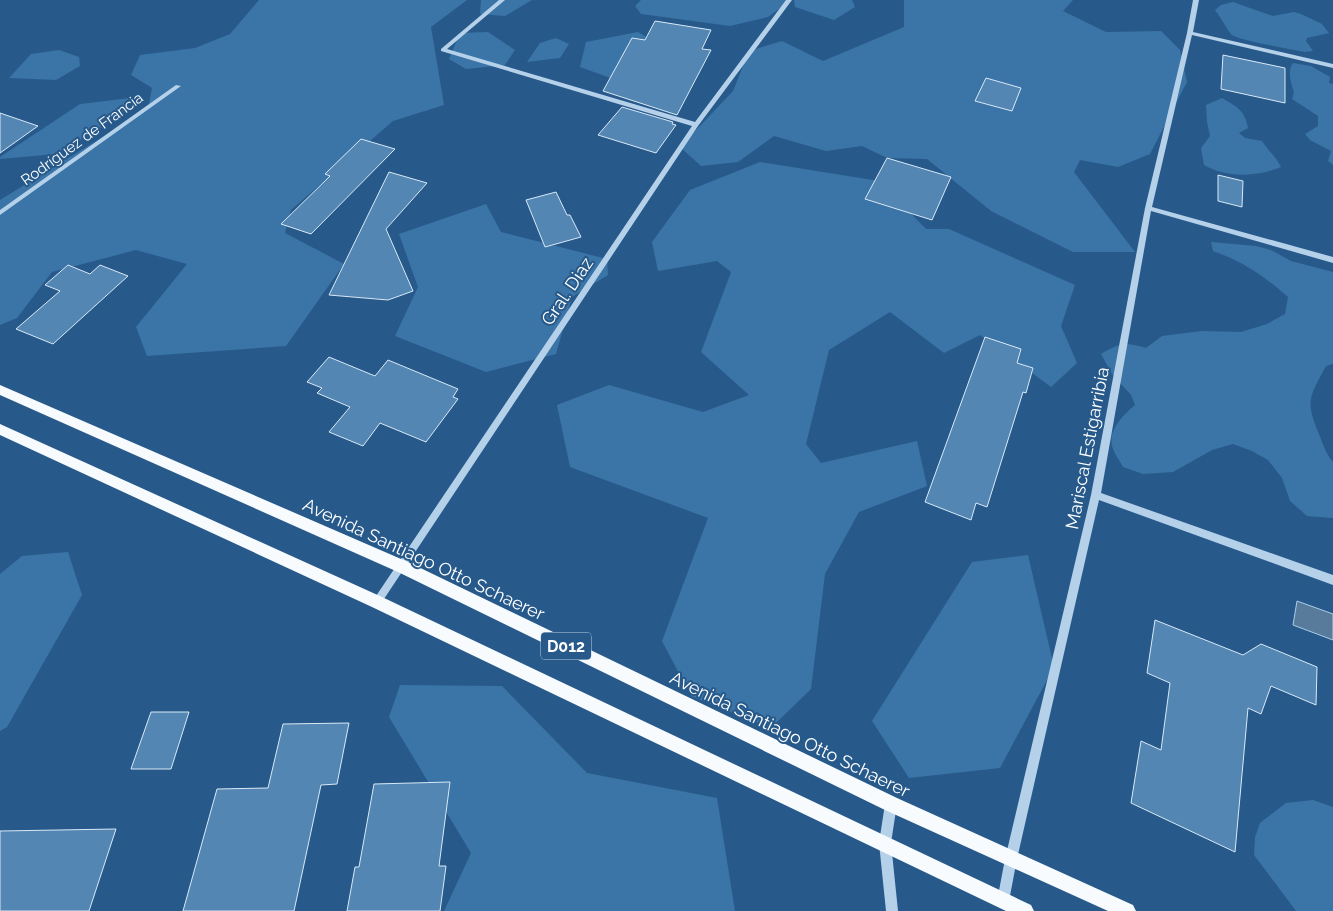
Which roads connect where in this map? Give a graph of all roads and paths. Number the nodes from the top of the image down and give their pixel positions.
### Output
1 (502, 0) edge
2 (789, 0) edge
3 (1196, 0) edge
4 (1190, 33) junction
5 (1333, 66) edge
6 (178, 86) dead end
7 (696, 125) junction
8 (1148, 208) junction
9 (0, 213) edge
10 (1333, 260) edge
11 (0, 390) edge
12 (0, 429) edge
13 (1096, 495) junction
14 (402, 567) junction
15 (1333, 580) edge
16 (377, 602) junction
17 (891, 804) junction
18 (885, 843) junction
19 (1011, 860) junction
20 (1003, 901) junction
21 (892, 911) edge
22 (1024, 911) edge
23 (1127, 911) edge

1 - 7 street
2 - 7 street, Gral. Diaz
3 - 4 street, Mariscal Estigarribia
4 - 5 street
4 - 8 street, Mariscal Estigarribia
6 - 9 street, Rodríguez de Francia
7 - 14 street, Gral. Diaz
8 - 10 street
8 - 13 street, Mariscal Estigarribia
11 - 14 main road, Avenida Santiago Otto Schaerer / D012
12 - 16 main road, D012
13 - 15 street
13 - 19 street, Mariscal Estigarribia
14 - 16 street, Gral. Diaz
14 - 17 main road, Avenida Santiago Otto Schaerer / D012
16 - 18 main road, D012
17 - 18 street
17 - 19 main road, Avenida Santiago Otto Schaerer / D012
18 - 20 main road, D012
18 - 21 street
19 - 20 street, Mariscal Estigarribia
19 - 23 main road, Avenida Santiago Otto Schaerer / D012
20 - 22 main road, D012

